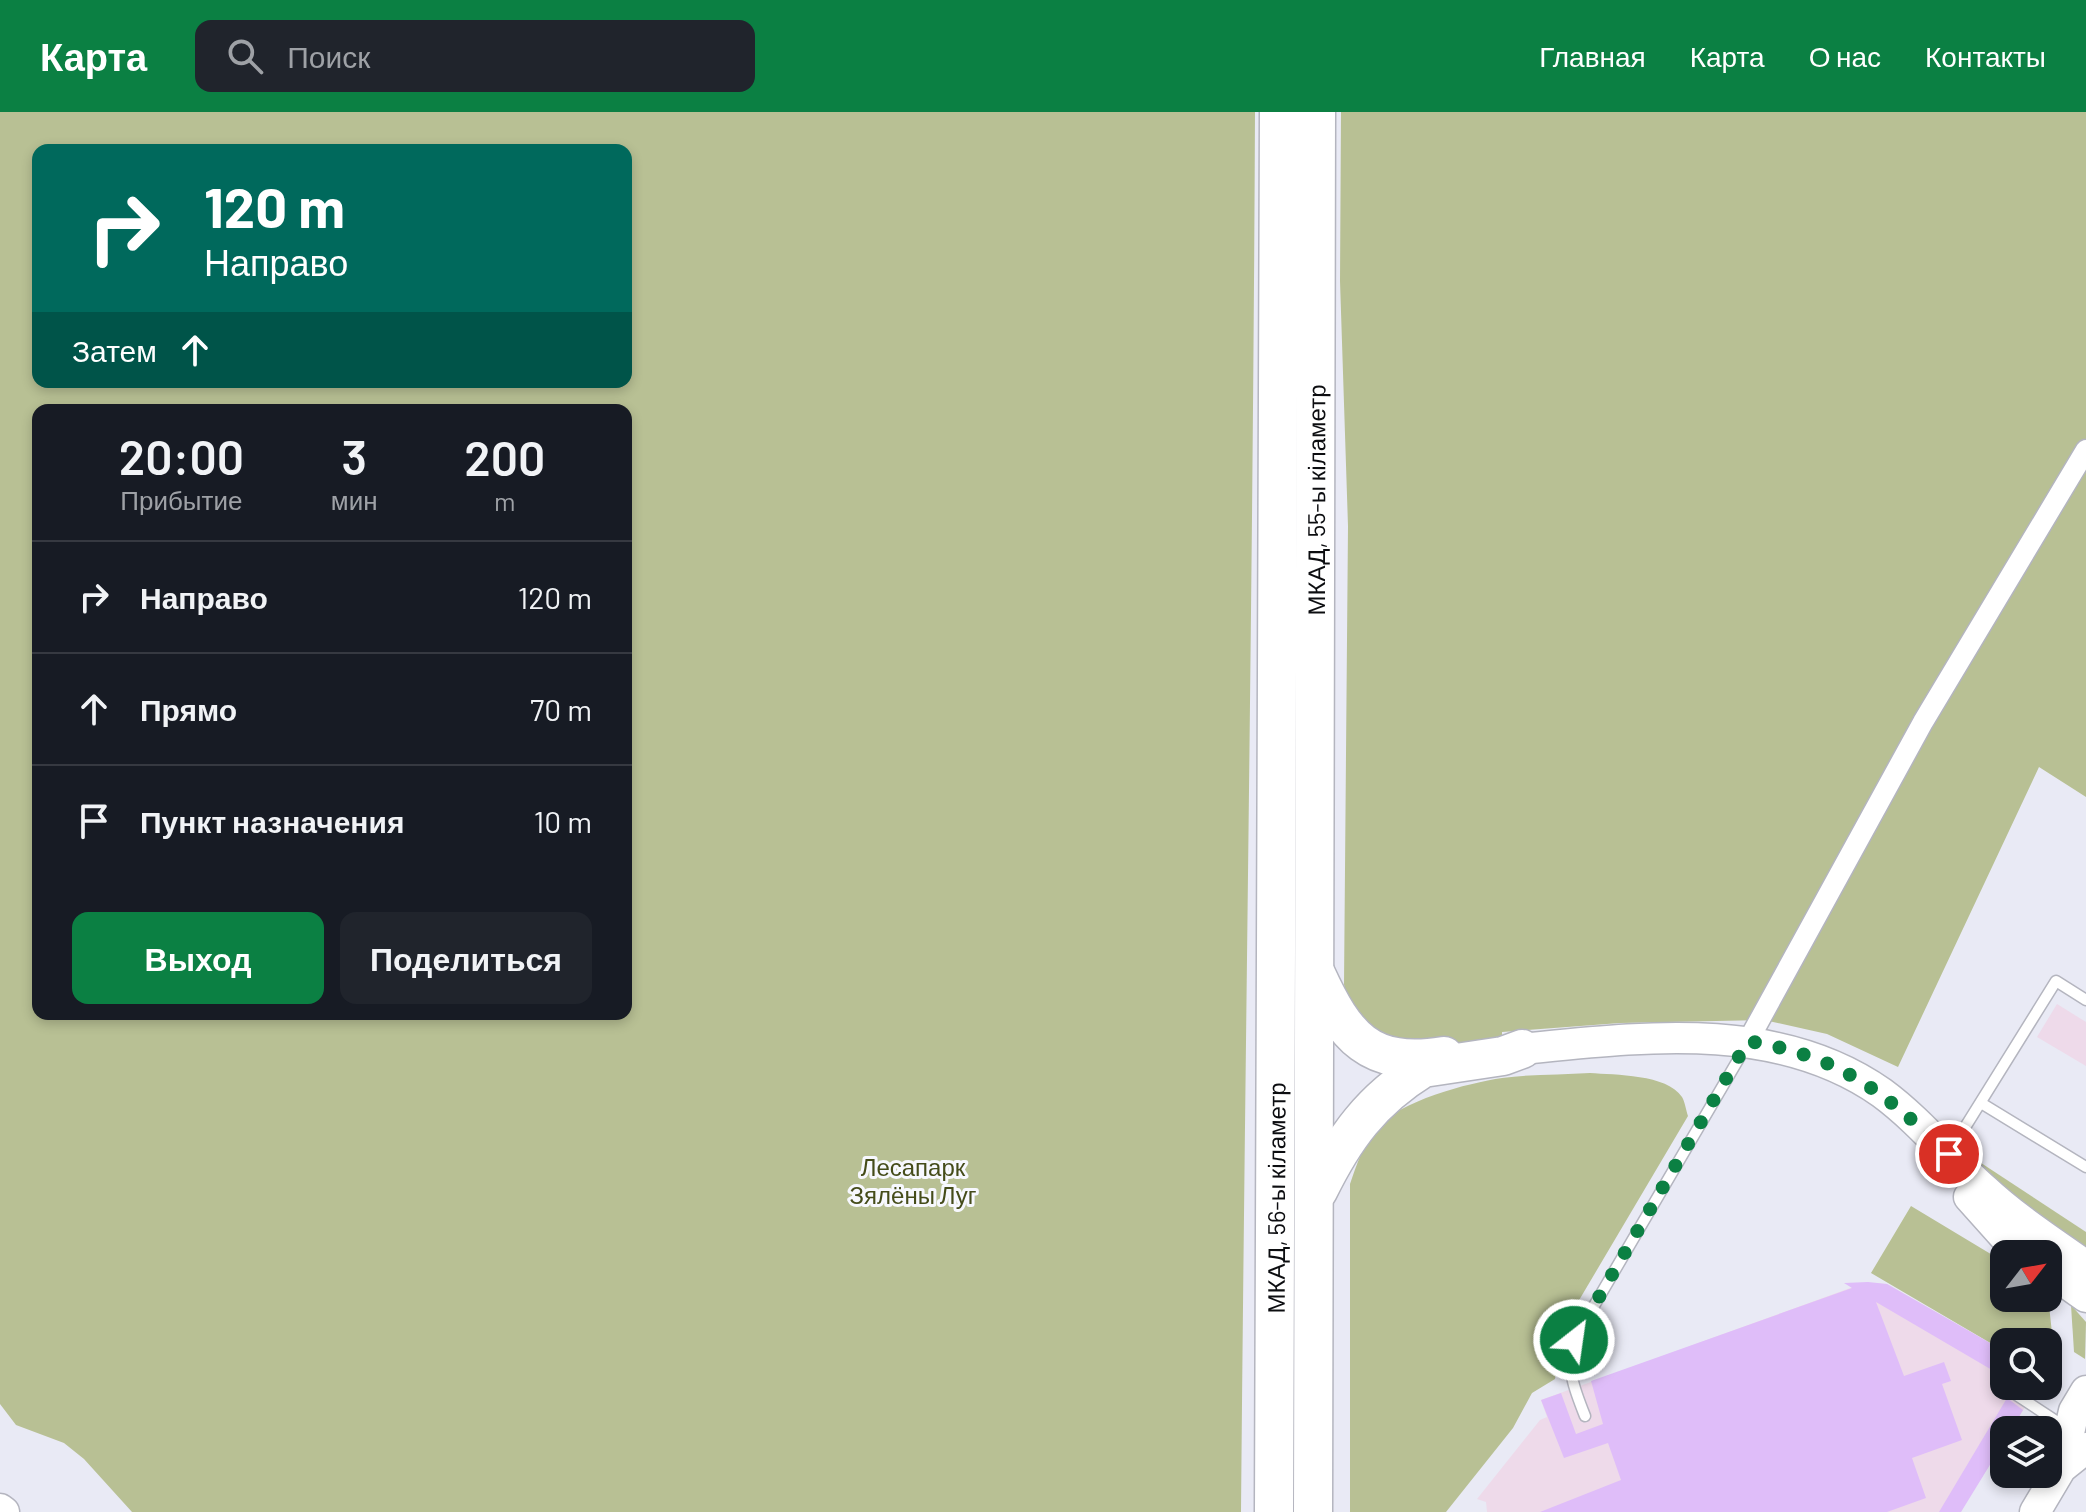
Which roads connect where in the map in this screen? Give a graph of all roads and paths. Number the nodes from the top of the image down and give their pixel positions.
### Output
1 (1279, 112) edge
2 (1316, 112) edge
3 (2086, 450) edge
4 (1277, 884) joint
5 (1314, 887) joint
6 (1314, 968) junction
7 (2086, 1000) edge
8 (1748, 1041) junction
9 (1522, 1049) junction
10 (1981, 1103) junction
11 (1946, 1158) junction
12 (2086, 1167) edge
13 (1315, 1197) junction
14 (2009, 1240) edge
15 (2086, 1266) edge
16 (2062, 1280) edge
17 (2086, 1297) edge
18 (2086, 1391) edge
19 (2023, 1400) edge
20 (1585, 1416) dead end
21 (2078, 1439) edge
22 (1274, 1512) edge
23 (1313, 1512) edge
24 (2035, 1512) edge

1 - 4 highway, МКАД, 55-ы кіламетр
2 - 5 highway, МКАД, 55-ы кіламетр
3 - 8 street
4 - 22 highway, МКАД, 56-ы кіламетр
5 - 6 highway, МКАД, 56-ы кіламетр
6 - 9 highway
6 - 13 highway, МКАД, 56-ы кіламетр
7 - 10 lane
8 - 9 main road
8 - 11 main road
8 - 20 lane
9 - 13 highway
10 - 11 lane
10 - 12 lane
11 - 14 main road
11 - 15 main road
13 - 23 highway, МКАД, 56-ы кіламетр
16 - 17 main road
18 - 21 main road
19 - 21 lane
21 - 24 main road

